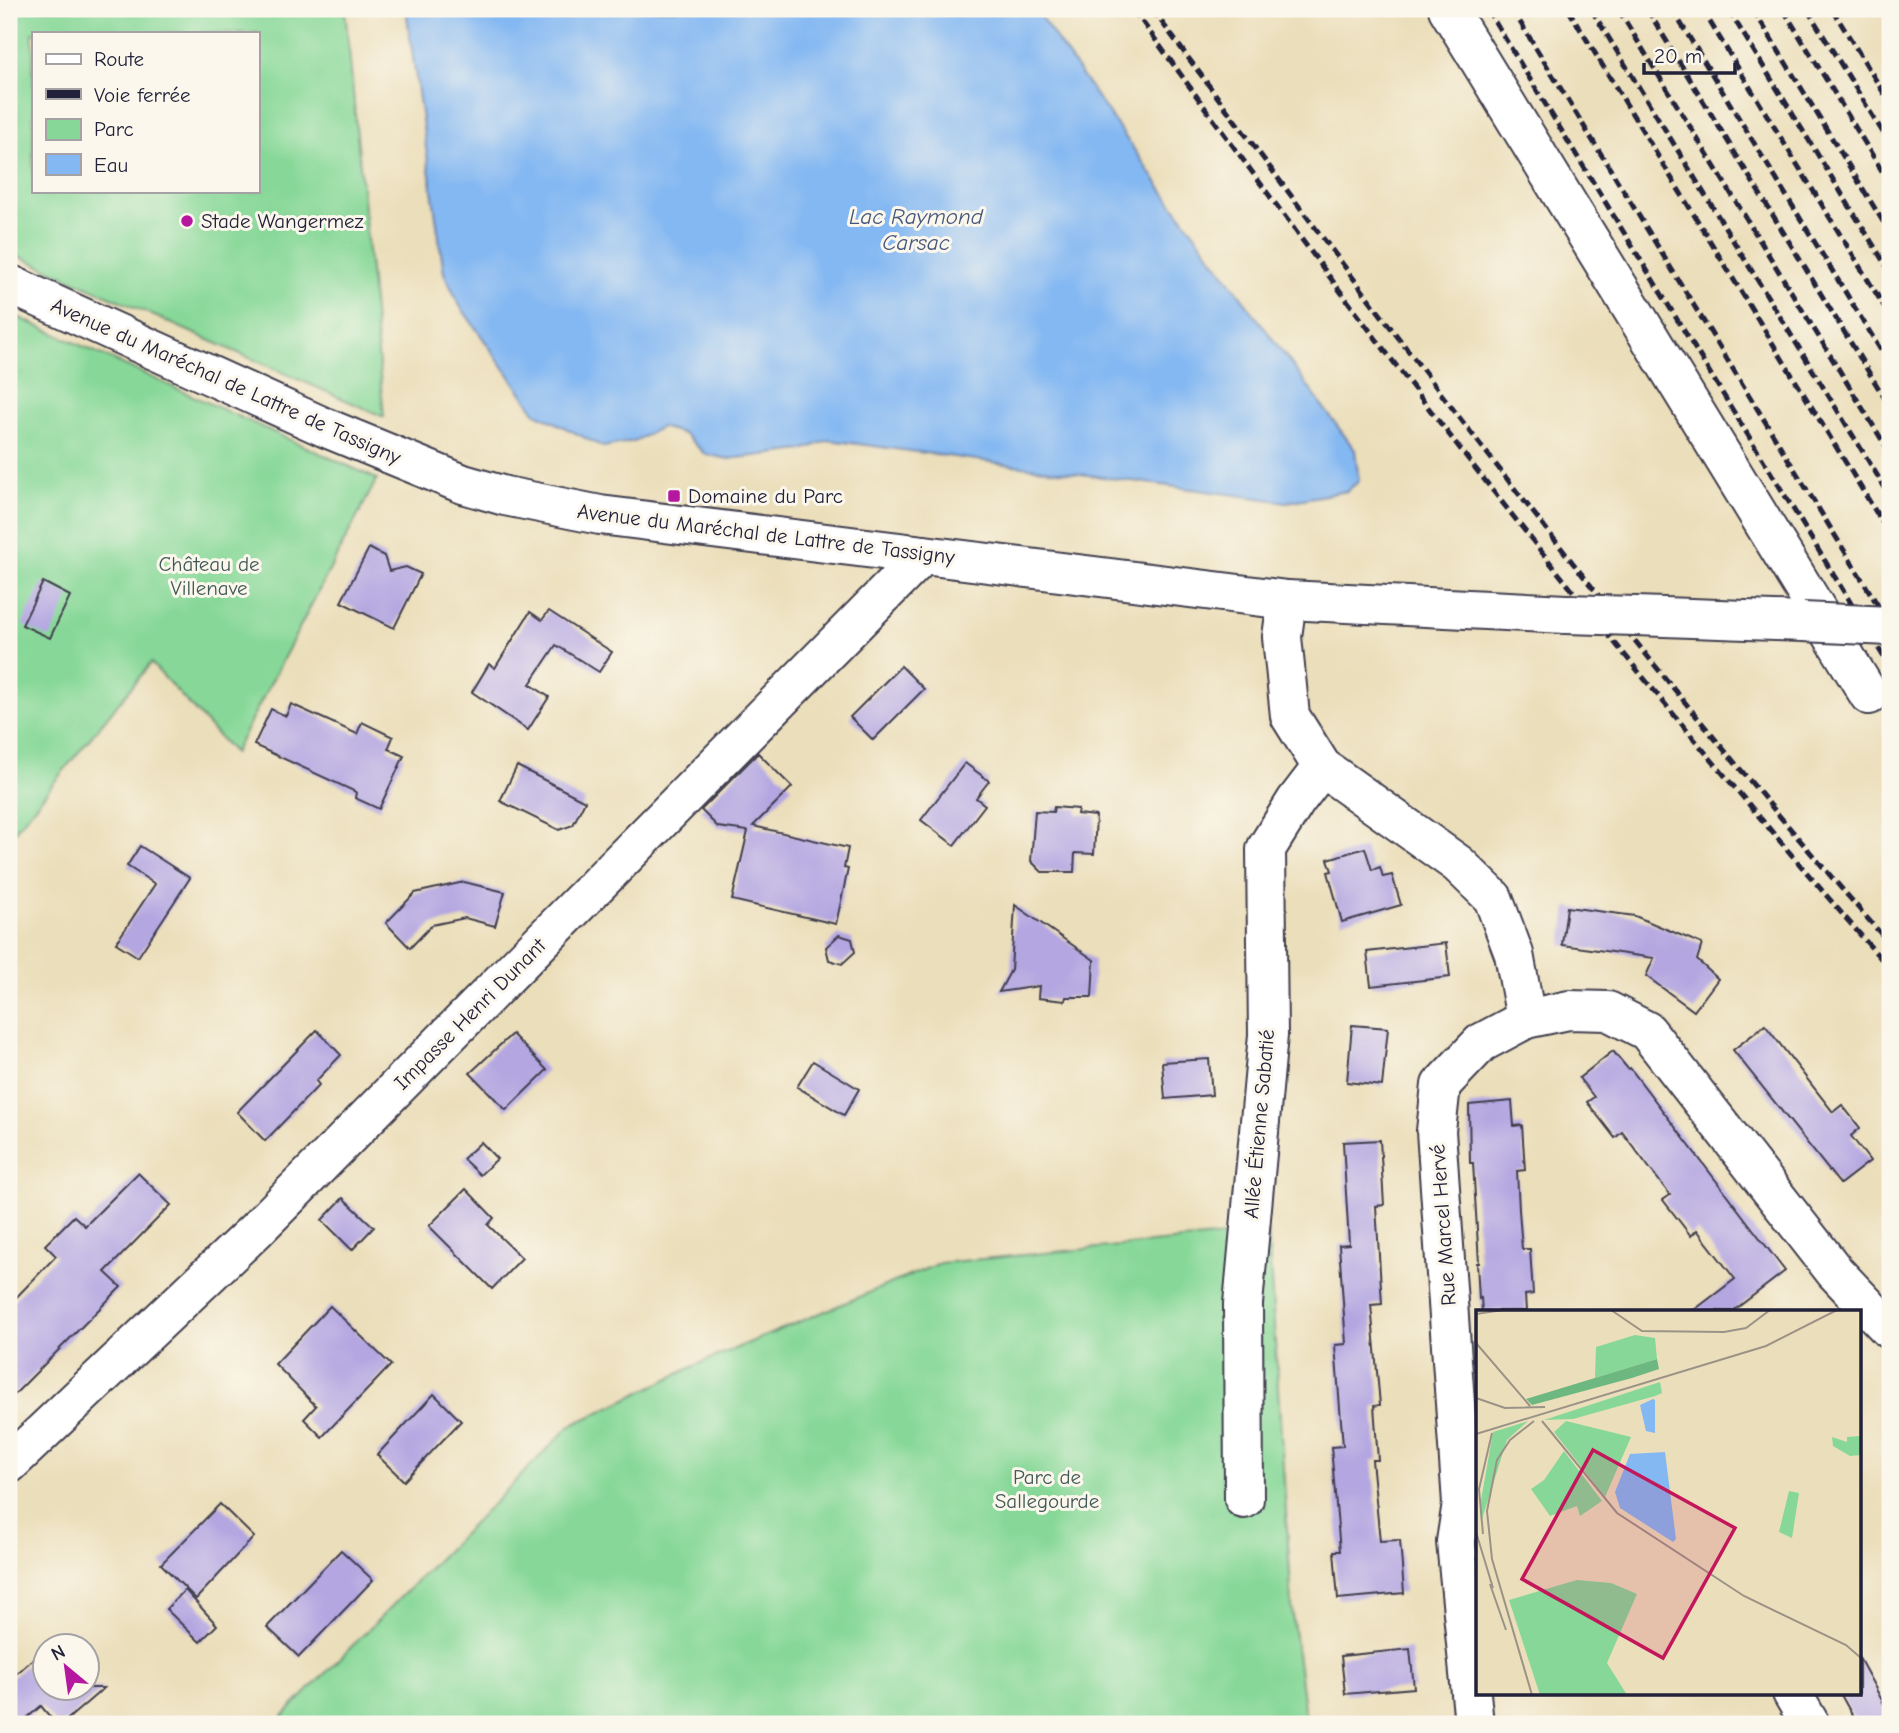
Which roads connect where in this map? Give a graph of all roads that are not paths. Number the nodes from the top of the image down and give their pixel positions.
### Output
1 (1448, 9) edge
2 (9, 284) edge
3 (923, 555) junction
4 (1287, 600) junction
5 (1890, 626) edge
6 (1869, 695) dead end
7 (1322, 767) junction
8 (1527, 1019) junction
9 (1854, 1305) edge
10 (1890, 1329) edge
11 (9, 1464) edge
12 (1244, 1499) dead end
13 (1793, 1694) edge
14 (1474, 1724) edge
15 (1810, 1724) edge

1 - 6 street
2 - 3 street, Avenue du Maréchal de Lattre de Tassigny
3 - 4 street, Avenue du Maréchal de Lattre de Tassigny
3 - 11 street, Impasse Henri Dunant
4 - 5 street, Avenue du Maréchal de Lattre de Tassigny, bridge
4 - 7 street
7 - 8 street
7 - 12 street, Allée Étienne Sabatié
8 - 9 street, Rue Marcel Hervé
8 - 14 street, Rue Marcel Hervé
9 - 10 street, Rue Marcel Hervé
13 - 15 street

